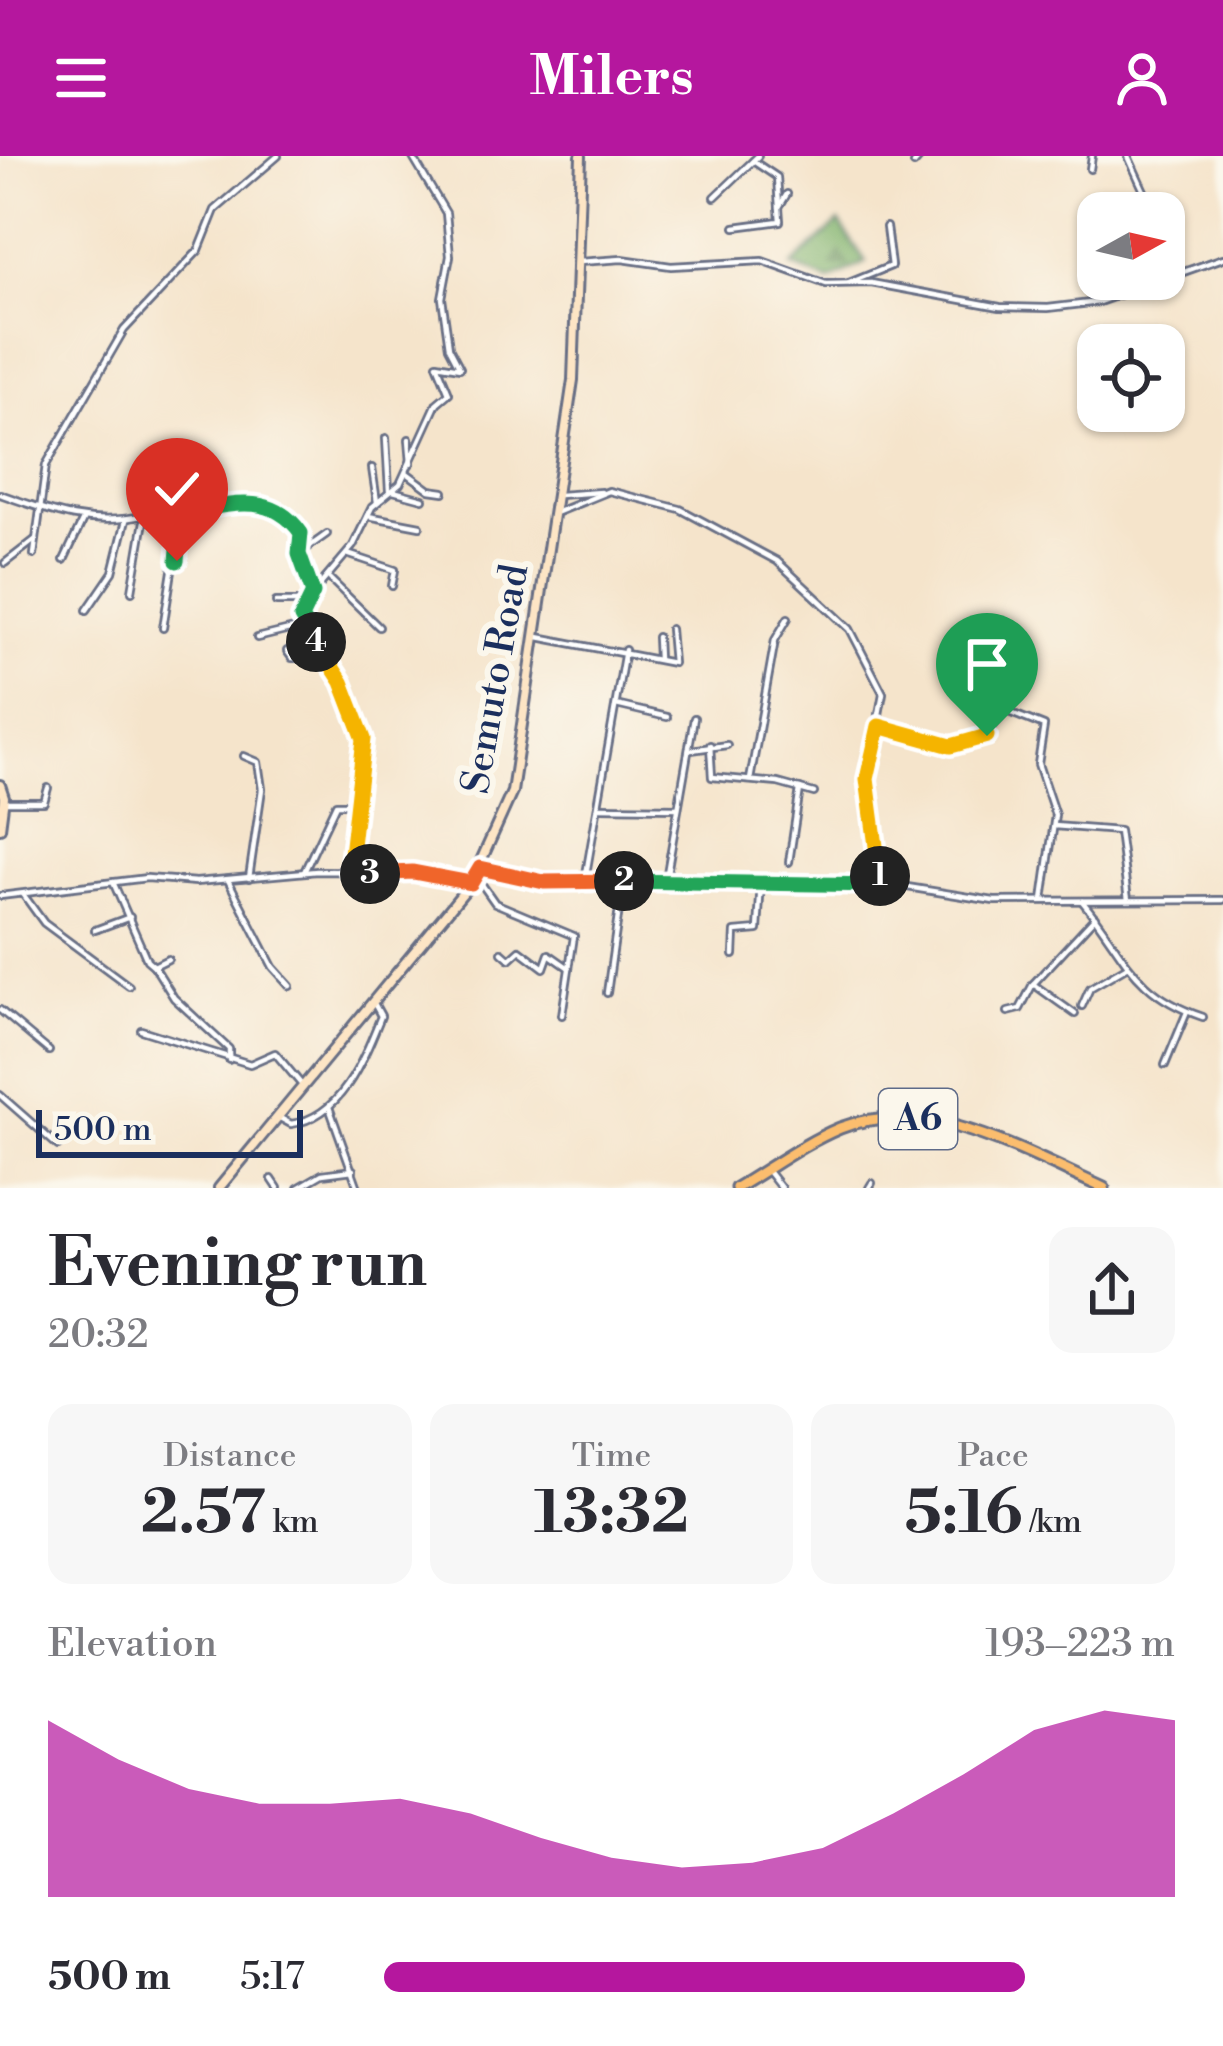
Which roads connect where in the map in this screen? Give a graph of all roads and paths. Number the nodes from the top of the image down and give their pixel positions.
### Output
1 (278, 156) edge
2 (412, 156) edge
3 (581, 156) edge
4 (921, 156) edge
5 (1092, 156) edge
6 (1128, 156) edge
7 (755, 159) edge
8 (914, 164) dead end
9 (1090, 170) dead end
10 (1144, 192) edge
11 (787, 194) dead end
12 (715, 196) dead end
13 (778, 207) junction
14 (735, 227) dead end
15 (886, 227) dead end
16 (1223, 258) edge
17 (577, 262) junction
18 (845, 285) junction
19 (386, 438) dead end
20 (409, 440) dead end
21 (411, 464) junction
22 (373, 467) dead end
23 (407, 473) junction
24 (609, 491) junction
25 (391, 492) junction
26 (444, 493) dead end
27 (0, 494) edge
28 (559, 495) junction
29 (423, 499) dead end
30 (376, 502) junction
31 (39, 508) junction
32 (181, 514) junction
33 (555, 514) junction
34 (145, 515) junction
35 (368, 516) junction
36 (83, 520) junction
37 (126, 520) junction
38 (420, 526) dead end
39 (327, 534) dead end
40 (36, 539) junction
41 (299, 554) junction
42 (347, 554) junction
43 (34, 555) dead end
44 (64, 560) dead end
45 (5, 563) dead end
46 (330, 578) junction
47 (392, 586) dead end
48 (132, 591) dead end
49 (313, 593) junction
50 (276, 602) dead end
51 (307, 602) junction
52 (87, 610) dead end
53 (788, 618) dead end
54 (306, 626) junction
55 (379, 627) dead end
56 (163, 628) dead end
57 (670, 628) dead end
58 (538, 637) junction
59 (656, 637) dead end
60 (257, 638) dead end
61 (625, 650) junction
62 (286, 651) dead end
63 (326, 658) junction
64 (658, 659) junction
65 (616, 705) junction
66 (668, 717) dead end
67 (694, 718) dead end
68 (879, 726) junction
69 (710, 745) junction
70 (727, 745) dead end
71 (689, 750) junction
72 (244, 756) dead end
73 (750, 780) junction
74 (0, 784) edge
75 (48, 788) dead end
76 (800, 789) junction
77 (814, 793) dead end
78 (4, 802) junction
79 (356, 804) junction
80 (598, 807) junction
81 (678, 808) junction
82 (1054, 826) junction
83 (0, 828) edge
84 (788, 862) dead end
85 (303, 872) junction
86 (349, 872) junction
87 (476, 876) junction
88 (249, 878) junction
89 (666, 879) junction
90 (227, 880) junction
91 (585, 880) junction
92 (623, 881) junction
93 (760, 881) junction
94 (113, 882) junction
95 (881, 885) junction
96 (23, 894) junction
97 (0, 896) edge
98 (1043, 900) junction
99 (1128, 900) junction
100 (1223, 900) edge
101 (1082, 901) junction
102 (130, 917) junction
103 (1095, 917) junction
104 (95, 930) dead end
105 (502, 952) dead end
106 (734, 955) dead end
107 (168, 958) dead end
108 (154, 966) junction
109 (1126, 967) junction
110 (569, 968) junction
111 (1033, 984) junction
112 (129, 986) dead end
113 (290, 986) dead end
114 (607, 993) dead end
115 (375, 1004) junction
116 (1082, 1006) dead end
117 (0, 1010) edge
118 (1008, 1012) dead end
119 (1187, 1012) junction
120 (1075, 1014) dead end
121 (562, 1015) dead end
122 (1203, 1017) dead end
123 (141, 1030) dead end
124 (49, 1051) dead end
125 (229, 1060) junction
126 (1166, 1065) dead end
127 (305, 1088) junction
128 (0, 1096) edge
129 (329, 1107) junction
130 (280, 1118) junction
131 (58, 1146) dead end
132 (353, 1169) junction
133 (767, 1169) junction
134 (272, 1180) dead end
135 (219, 1188) edge
136 (278, 1188) edge
137 (298, 1188) edge
138 (358, 1188) edge
139 (736, 1188) edge
140 (781, 1188) edge
141 (1104, 1188) edge

1 - 31 street
2 - 21 street
3 - 17 main road, Semuto Road
4 - 8 street
5 - 9 street
6 - 10 street
7 - 12 street
7 - 13 street
11 - 13 street
13 - 14 street
15 - 18 street
16 - 18 street
17 - 18 street
17 - 28 main road, Semuto Road
19 - 25 street
20 - 21 street
21 - 23 street
22 - 30 street
23 - 25 street
23 - 26 street
24 - 28 street
24 - 33 street
24 - 68 street
25 - 29 street
25 - 30 street
27 - 31 street
28 - 33 main road, Semuto Road
30 - 35 street
31 - 36 street
31 - 40 street
32 - 34 street
32 - 41 street
32 - 56 street
33 - 58 main road, Semuto Road
34 - 37 street
34 - 48 street
35 - 38 street
35 - 42 street
36 - 37 street
36 - 44 street
37 - 52 street
39 - 41 street
40 - 43 street
40 - 45 street
41 - 49 street
42 - 46 street
42 - 47 street
46 - 49 street
46 - 55 street
49 - 51 street
50 - 51 street
51 - 54 street
53 - 73 street
54 - 60 street
54 - 63 street
57 - 64 street
58 - 61 street
58 - 87 main road, Semuto Road
59 - 64 street
61 - 64 street
61 - 65 street
62 - 63 street
63 - 79 street
65 - 66 street
65 - 80 street
67 - 71 street
68 - 82 street
68 - 95 street
69 - 70 street
69 - 71 street
69 - 73 street
71 - 81 street
72 - 88 street
73 - 76 street
74 - 78 main road
75 - 78 street
76 - 77 street
76 - 84 street
78 - 83 main road
79 - 85 street
79 - 86 street
80 - 81 street
80 - 91 street
81 - 89 street
82 - 98 street
82 - 99 street
85 - 86 street
85 - 88 street
86 - 87 street
87 - 91 street
87 - 110 street
87 - 115 main road, Semuto Road
88 - 90 street
89 - 92 street
89 - 93 street
90 - 94 street
90 - 113 street
91 - 92 street
92 - 114 street
93 - 95 street
93 - 106 street
94 - 96 street
94 - 102 street
95 - 98 street
96 - 97 street
96 - 112 street
98 - 101 street
99 - 100 street
99 - 101 street
101 - 103 street
102 - 104 street
102 - 108 street
103 - 109 street
103 - 111 street
105 - 110 street
107 - 108 street
108 - 125 street
109 - 116 street
109 - 119 street
110 - 121 street
111 - 118 street
111 - 120 street
115 - 127 main road, Semuto Road
115 - 129 street
117 - 124 street
119 - 122 street
119 - 126 street
123 - 125 street
125 - 127 street
127 - 130 main road, Semuto Road
128 - 131 street
129 - 130 street
129 - 132 street
130 - 135 main road, Semuto Road
132 - 137 street
132 - 138 street
133 - 139 main road, A6
133 - 140 street
133 - 141 main road, A6
134 - 136 street

